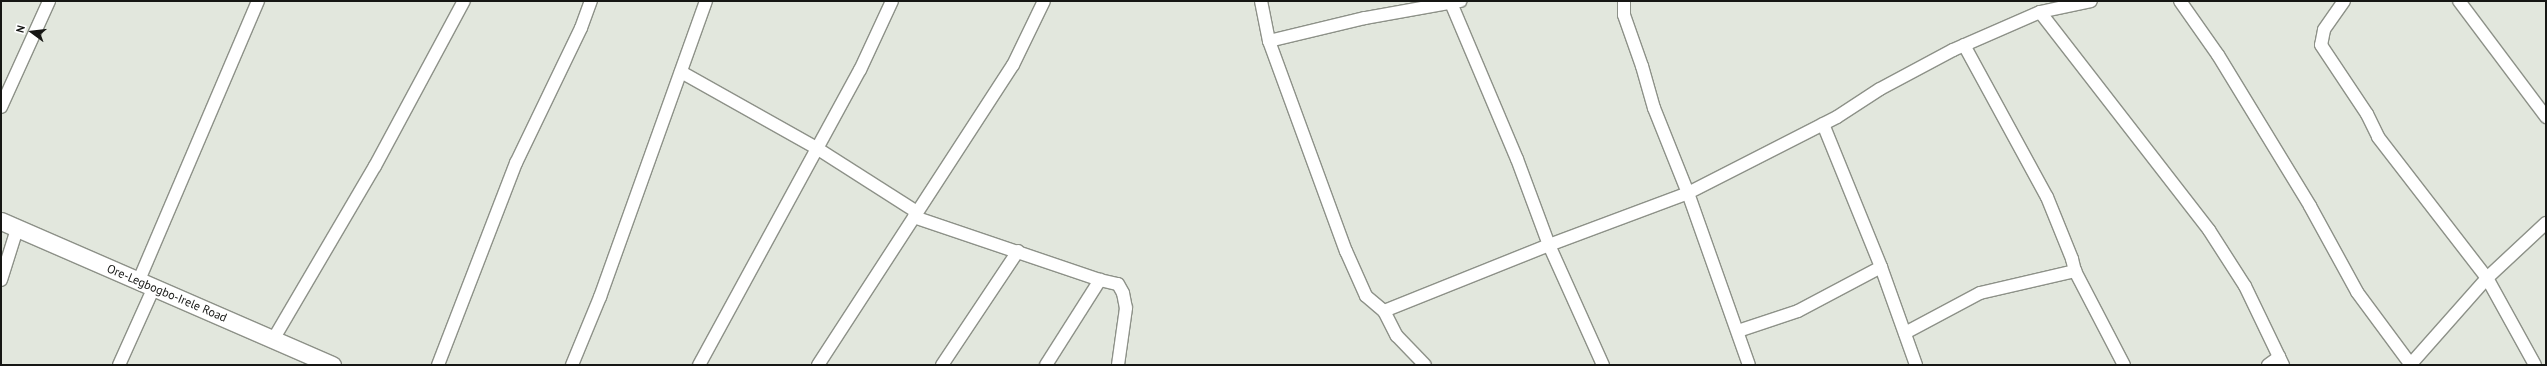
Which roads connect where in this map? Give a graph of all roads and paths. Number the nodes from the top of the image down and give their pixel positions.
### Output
1 (49, 1) edge
2 (258, 1) edge
3 (464, 1) edge
4 (591, 1) edge
5 (706, 1) edge
6 (892, 1) edge
7 (1044, 1) edge
8 (1261, 1) edge
9 (1624, 1) edge
10 (2091, 1) edge
11 (2180, 1) edge
12 (2344, 1) edge
13 (2459, 1) edge
14 (1455, 2) edge
15 (2040, 12) junction
16 (1269, 41) junction
17 (1964, 45) junction
18 (681, 72) junction
19 (1, 107) edge
20 (2546, 117) edge
21 (1823, 124) junction
22 (818, 148) junction
23 (1688, 193) junction
24 (916, 215) junction
25 (1, 222) edge
26 (2546, 223) edge
27 (17, 229) junction
28 (1549, 245) junction
29 (1018, 251) junction
30 (1881, 267) junction
31 (2075, 270) junction
32 (2487, 278) junction
33 (1, 280) edge
34 (1100, 280) junction
35 (146, 283) junction
36 (1384, 311) junction
37 (1738, 331) junction
38 (1905, 333) junction
39 (274, 338) junction
40 (2281, 361) edge
41 (119, 365) edge
42 (332, 365) edge
43 (438, 365) edge
44 (572, 365) edge
45 (699, 365) edge
46 (818, 365) edge
47 (942, 365) edge
48 (1046, 365) edge
49 (1118, 365) edge
50 (1425, 365) edge
51 (1603, 365) edge
52 (1749, 365) edge
53 (1916, 365) edge
54 (2124, 365) edge
55 (2268, 365) edge
56 (2411, 365) edge
57 (2535, 365) edge

1 - 19 street
2 - 35 street
3 - 39 street
4 - 43 street
5 - 18 street
6 - 22 street
7 - 24 street
8 - 16 street
9 - 23 street
10 - 15 street
11 - 56 street
12 - 32 street
13 - 20 street
14 - 16 street
14 - 28 street
15 - 17 street
15 - 40 street
16 - 36 street
17 - 21 street
17 - 31 street
18 - 22 street
18 - 44 street
21 - 23 street
21 - 30 street
22 - 24 street
22 - 45 street
23 - 28 street
23 - 37 street
24 - 29 street
24 - 46 street
25 - 27 main road, Ore-Legbogbo-Irele Road
26 - 32 street
27 - 33 street
27 - 35 main road, Ore-Legbogbo-Irele Road
28 - 36 street
28 - 51 street
29 - 34 street
29 - 47 street
30 - 37 street
30 - 38 street
31 - 38 street
31 - 54 street
32 - 56 street
32 - 57 street
34 - 48 street
34 - 49 street
35 - 39 main road, Ore-Legbogbo-Irele Road
35 - 41 street
36 - 50 street
37 - 52 street
38 - 53 street
39 - 42 main road, Ore-Legbogbo-Irele Road
40 - 55 street

